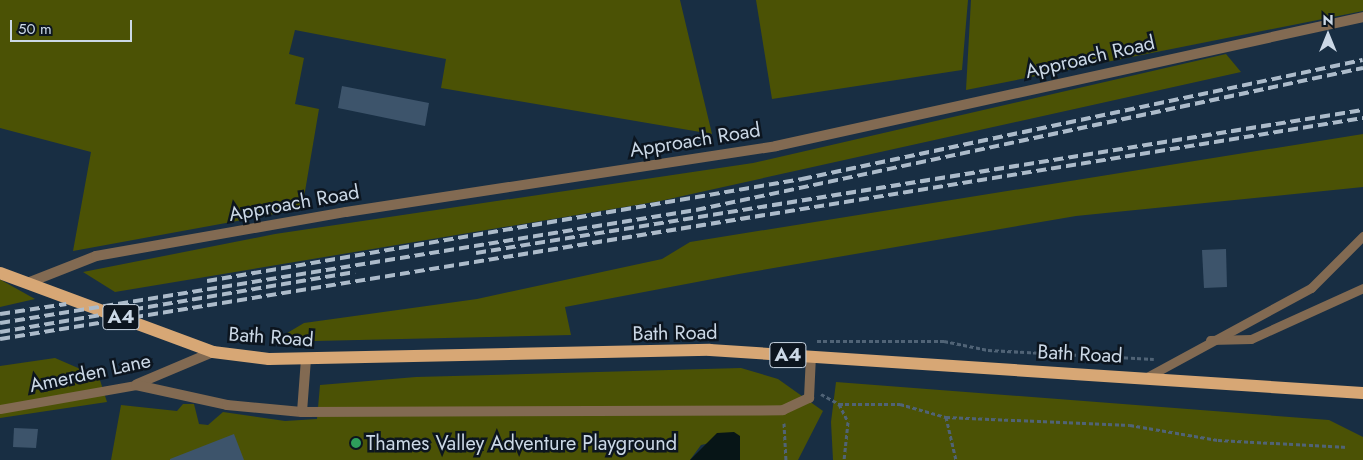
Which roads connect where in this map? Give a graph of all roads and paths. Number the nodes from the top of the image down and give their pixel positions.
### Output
1 (1363, 17) edge
2 (1363, 236) edge
3 (0, 273) edge
4 (30, 282) junction
5 (1363, 288) edge
6 (1207, 340) junction
7 (213, 352) junction
8 (812, 356) junction
9 (306, 360) junction
10 (1147, 377) junction
11 (136, 385) junction
12 (809, 388) junction
13 (1363, 393) edge
14 (839, 404) junction
15 (0, 409) edge
16 (783, 410) junction
17 (302, 412) junction
18 (946, 417) junction
19 (1348, 447) dead end
20 (786, 460) edge
21 (844, 460) edge
22 (956, 460) edge

1 - 4 street, Approach Road
2 - 6 lane
3 - 4 main road, Bath Road / A4
4 - 7 main road, Bath Road / A4
5 - 6 lane
6 - 10 lane
7 - 9 main road, Bath Road / A4
7 - 11 street, Amerden Lane
8 - 9 main road, Bath Road / A4
8 - 10 main road, Bath Road / A4
8 - 12 street
9 - 17 street
10 - 13 main road, Bath Road / A4
11 - 15 lane, Amerden Lane
11 - 17 street
12 - 14 path
12 - 16 street
14 - 18 path
14 - 21 path
16 - 17 street
16 - 20 path
18 - 19 path
18 - 22 path

